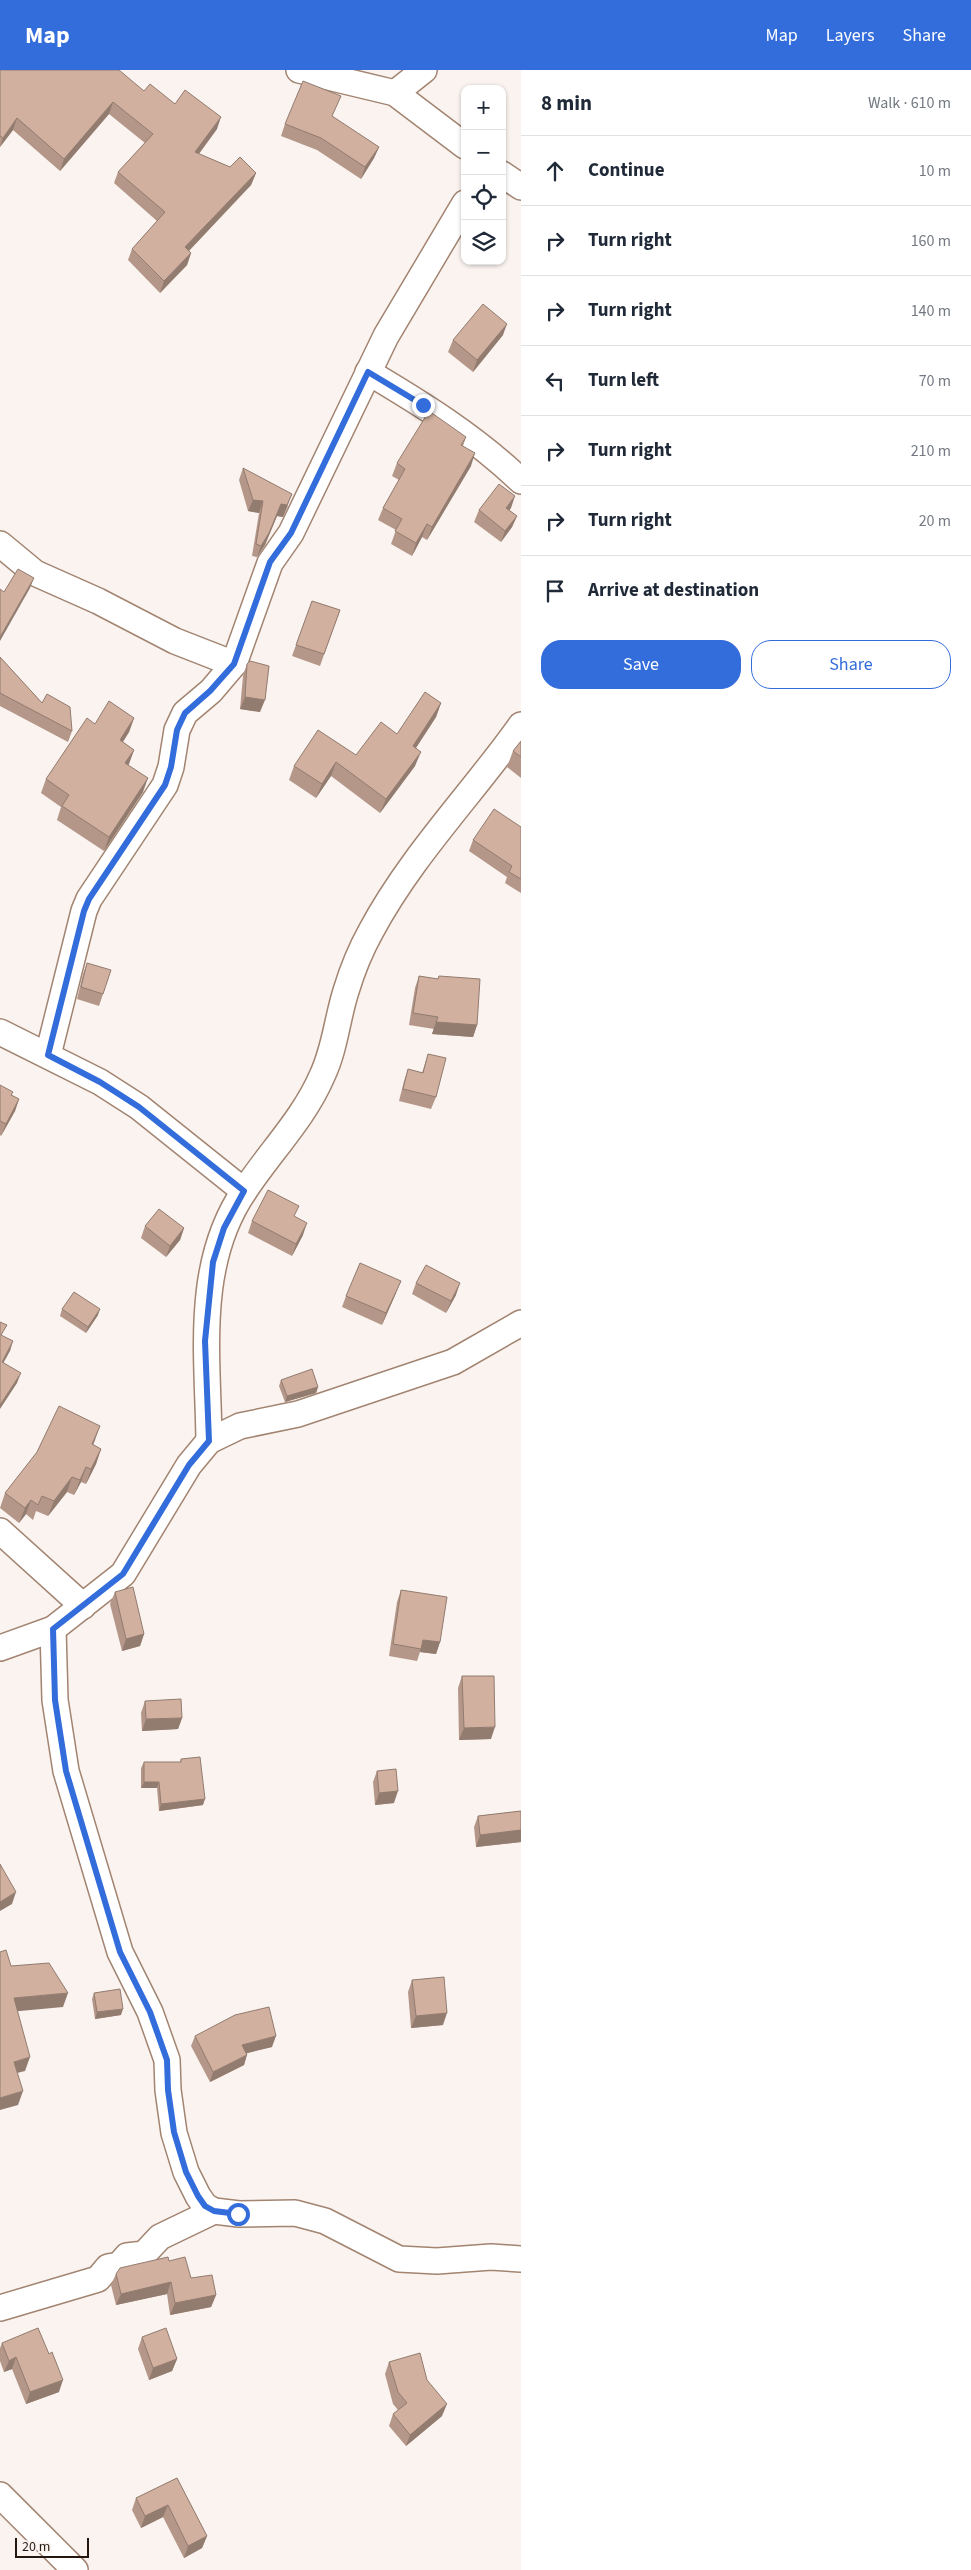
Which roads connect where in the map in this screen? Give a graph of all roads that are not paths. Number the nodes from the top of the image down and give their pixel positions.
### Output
1 (299, 70) edge
2 (424, 70) edge
3 (395, 93) junction
4 (461, 143) edge
5 (503, 175) edge
6 (521, 187) edge
7 (461, 210) edge
8 (368, 372) junction
9 (521, 481) edge
10 (0, 544) edge
11 (234, 664) junction
12 (521, 725) edge
13 (0, 1032) edge
14 (48, 1055) junction
15 (244, 1191) junction
16 (521, 1323) edge
17 (209, 1441) junction
18 (0, 1531) edge
19 (84, 1606) junction
20 (53, 1629) junction
21 (0, 1648) edge
22 (214, 2211) junction
23 (521, 2259) edge
24 (0, 2308) edge
25 (0, 2494) edge
26 (75, 2570) edge

1 - 3 street
2 - 3 street
3 - 4 street
5 - 6 street
7 - 8 street
8 - 9 street
8 - 11 street
10 - 11 street
11 - 14 street
12 - 15 street
13 - 14 street
14 - 15 street
15 - 17 street
16 - 17 street
17 - 19 street
18 - 19 street
19 - 20 street
20 - 21 street
20 - 22 street
22 - 23 street
22 - 24 street
25 - 26 street

